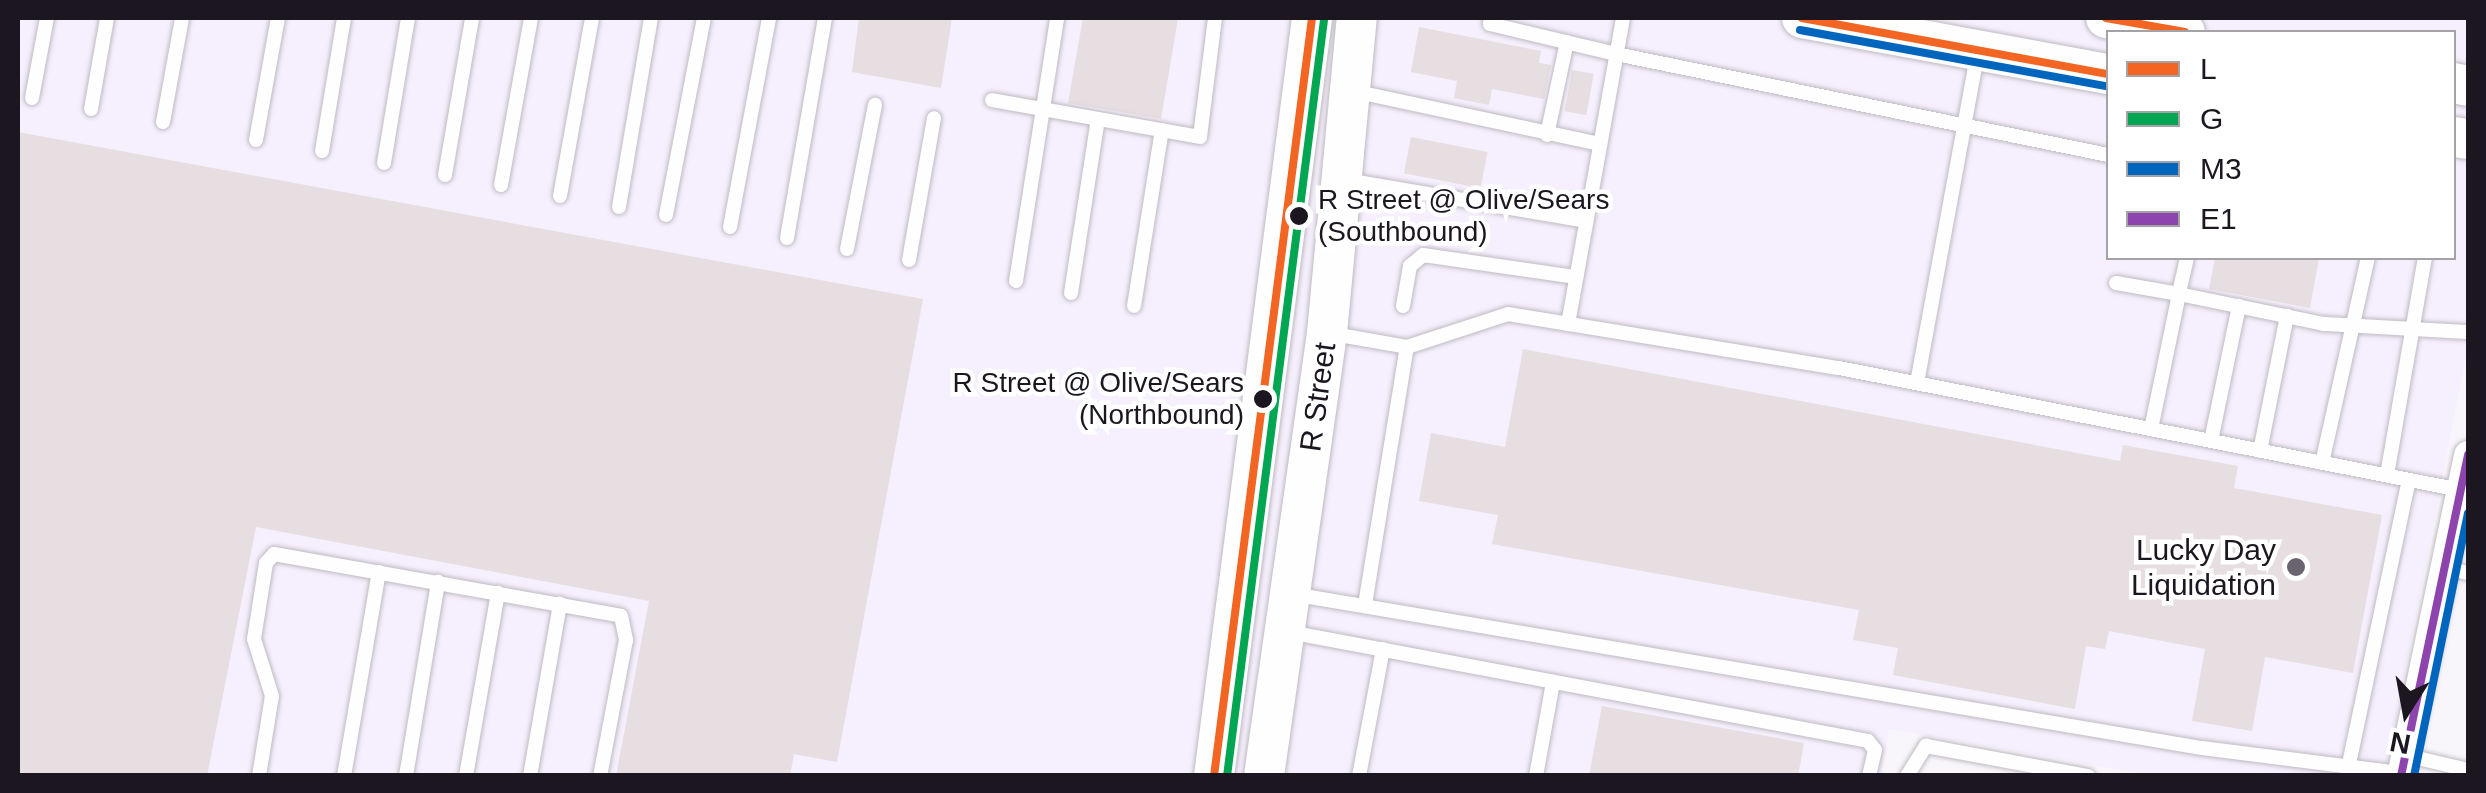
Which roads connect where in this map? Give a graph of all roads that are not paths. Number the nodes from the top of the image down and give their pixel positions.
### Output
1 (47, 18) edge
2 (108, 18) edge
3 (182, 18) edge
4 (278, 18) edge
5 (344, 18) edge
6 (408, 18) edge
7 (472, 18) edge
8 (532, 18) edge
9 (592, 18) edge
10 (651, 18) edge
11 (704, 18) edge
12 (770, 18) edge
13 (826, 18) edge
14 (1057, 18) edge
15 (1215, 18) edge
16 (1312, 18) edge
17 (1358, 18) edge
18 (1492, 18) edge
19 (1623, 18) edge
20 (1802, 18) edge
21 (2106, 18) edge
22 (2174, 30) edge
23 (1567, 42) junction
24 (1978, 50) junction
25 (1616, 54) junction
26 (2106, 74) edge
27 (1350, 90) junction
28 (32, 98) dead end
29 (992, 100) dead end
30 (875, 105) dead end
31 (1042, 108) junction
32 (91, 109) dead end
33 (934, 118) dead end
34 (1098, 118) junction
35 (163, 122) dead end
36 (1966, 125) junction
37 (1162, 130) junction
38 (1547, 135) junction
39 (256, 140) dead end
40 (1600, 144) junction
41 (322, 152) dead end
42 (2106, 154) edge
43 (384, 163) dead end
44 (445, 174) dead end
45 (1342, 179) junction
46 (502, 185) dead end
47 (1292, 186) junction
48 (560, 196) dead end
49 (619, 207) dead end
50 (666, 216) dead end
51 (1586, 221) junction
52 (730, 227) dead end
53 (788, 238) dead end
54 (847, 249) dead end
55 (909, 260) dead end
56 (2186, 260) edge
57 (2368, 260) edge
58 (2425, 260) edge
59 (1576, 277) junction
60 (1016, 281) dead end
61 (2116, 283) dead end
62 (1071, 293) dead end
63 (2179, 294) junction
64 (1134, 306) dead end
65 (1403, 306) dead end
66 (2239, 306) junction
67 (2287, 316) junction
68 (1568, 324) junction
69 (2353, 324) junction
70 (2411, 328) junction
71 (1271, 332) junction
72 (2468, 332) edge
73 (1327, 333) junction
74 (1407, 347) junction
75 (1917, 383) junction
76 (2151, 429) junction
77 (2212, 441) junction
78 (2260, 451) junction
79 (2468, 455) edge
80 (2322, 463) junction
81 (2387, 476) junction
82 (2410, 480) junction
83 (2461, 490) junction
84 (2457, 570) edge
85 (380, 572) junction
86 (438, 582) junction
87 (498, 593) junction
88 (1288, 596) junction
89 (560, 604) junction
90 (1365, 606) junction
91 (1383, 650) junction
92 (1553, 682) junction
93 (1222, 721) junction
94 (2349, 764) junction
95 (2402, 768) edge
96 (2468, 770) edge
97 (259, 776) edge
98 (344, 776) edge
99 (406, 776) edge
100 (466, 776) edge
101 (530, 776) edge
102 (600, 776) edge
103 (1214, 776) edge
104 (1235, 776) edge
105 (1264, 776) edge
106 (1359, 776) edge
107 (1536, 776) edge
108 (1869, 776) edge
109 (1907, 776) edge
110 (2088, 776) edge

1 - 28 lane
2 - 32 lane
3 - 35 lane
4 - 39 lane
5 - 41 lane
6 - 43 lane
7 - 44 lane
8 - 46 lane
9 - 48 lane
10 - 49 lane
11 - 50 lane
12 - 52 lane
13 - 53 lane
14 - 31 lane
15 - 37 lane
16 - 47 street, R Street
17 - 27 street, R Street
18 - 23 lane
19 - 25 lane
20 - 24 street
21 - 22 street
23 - 25 lane
23 - 38 lane
24 - 26 street
24 - 36 lane
25 - 36 lane
25 - 40 lane
27 - 38 lane
27 - 45 street, R Street
29 - 31 lane
30 - 54 lane
31 - 34 lane
31 - 60 lane
33 - 55 lane
34 - 37 lane
34 - 62 lane
36 - 42 lane
36 - 75 lane
37 - 64 lane
38 - 40 lane
40 - 51 lane
45 - 51 lane
45 - 73 street, R Street
47 - 71 street, R Street
47 - 73 street
51 - 59 lane
56 - 63 lane
57 - 69 lane
58 - 70 lane
59 - 65 lane
59 - 68 lane
61 - 63 lane
63 - 66 lane
63 - 76 lane
66 - 67 lane
66 - 77 lane
67 - 69 lane
67 - 78 lane
68 - 74 lane
68 - 75 lane
69 - 70 lane
69 - 80 lane
70 - 72 lane
70 - 81 lane
71 - 88 street
71 - 93 street, R Street
73 - 74 lane
73 - 88 street, R Street
74 - 90 lane
75 - 76 lane
76 - 77 lane
77 - 78 lane
78 - 80 lane
79 - 83 street
80 - 81 lane
81 - 82 lane
82 - 83 lane
82 - 94 lane
83 - 84 street
84 - 95 street
85 - 86 lane
85 - 97 lane
85 - 98 lane
86 - 87 lane
86 - 99 lane
87 - 89 lane
87 - 100 lane
88 - 90 lane
88 - 91 lane
88 - 105 street, R Street
89 - 101 lane
89 - 102 lane
90 - 94 lane
91 - 92 lane
91 - 106 lane
92 - 107 lane
92 - 108 lane
93 - 103 street, R Street
93 - 104 street
94 - 95 lane
95 - 96 lane
109 - 110 lane

